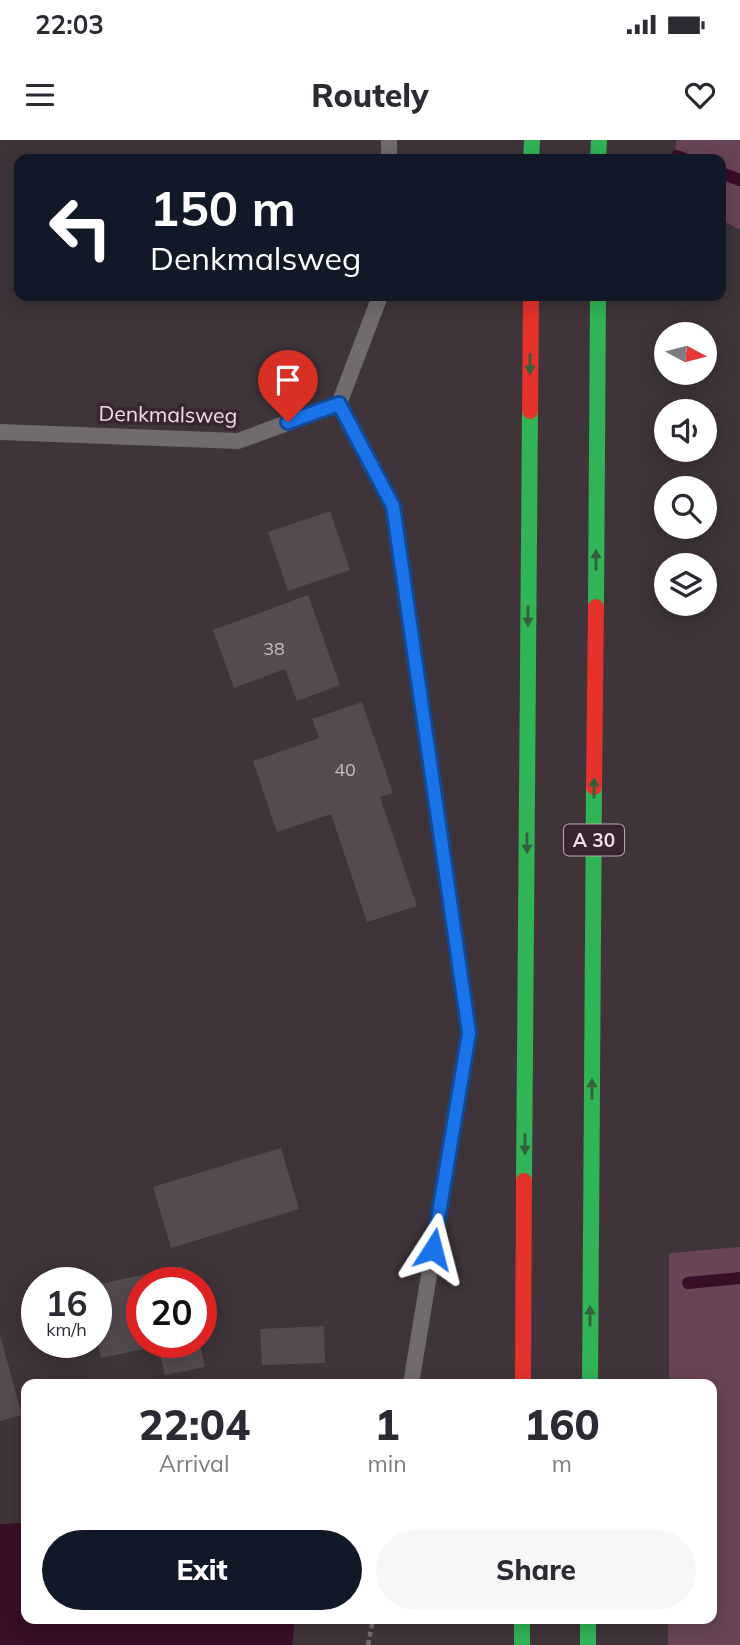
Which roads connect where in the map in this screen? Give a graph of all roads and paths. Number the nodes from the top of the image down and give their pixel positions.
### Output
1 (378, 301) edge
2 (531, 301) edge
3 (597, 301) edge
4 (339, 404) junction
5 (0, 432) edge
6 (412, 1379) edge
7 (523, 1379) edge
8 (590, 1379) edge
9 (372, 1624) edge
10 (522, 1624) edge
11 (588, 1624) edge
12 (369, 1645) edge
13 (522, 1645) edge
14 (588, 1645) edge

1 - 4 lane
2 -> 7 highway
8 -> 3 highway, A 30
4 - 5 lane, Denkmalsweg
4 - 6 lane
9 - 12 path
10 - 13 highway
11 - 14 highway

